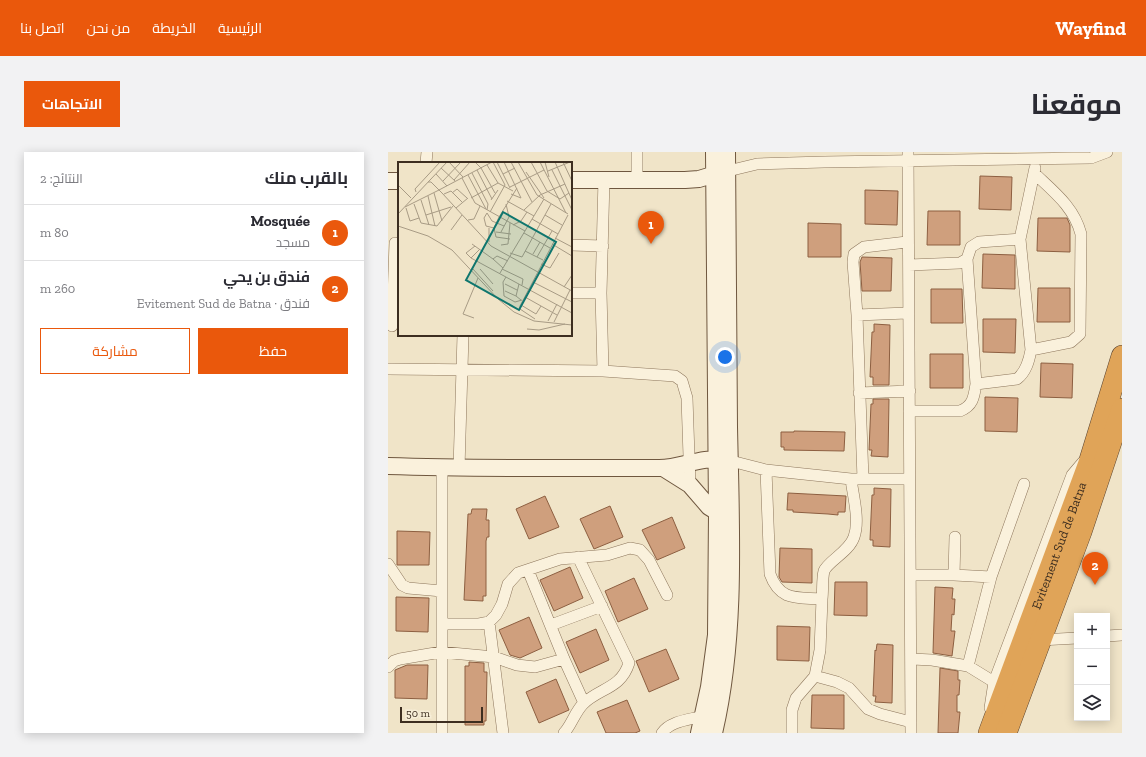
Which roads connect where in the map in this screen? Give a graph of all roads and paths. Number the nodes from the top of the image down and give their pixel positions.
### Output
1 (427, 152) edge
2 (637, 152) edge
3 (714, 152) edge
4 (728, 152) edge
5 (1107, 152) edge
6 (1079, 155) edge
7 (908, 156) edge
8 (992, 156) edge
9 (824, 157) edge
10 (1036, 159) junction
11 (426, 162) edge
12 (720, 173) junction
13 (1034, 173) junction
14 (604, 179) junction
15 (637, 179) junction
16 (572, 180) edge
17 (1020, 239) junction
18 (394, 242) edge
19 (907, 242) junction
20 (572, 245) edge
21 (603, 246) junction
22 (967, 259) junction
23 (909, 265) junction
24 (572, 293) edge
25 (601, 293) junction
26 (907, 314) junction
27 (857, 315) junction
28 (392, 326) dead end
29 (464, 336) edge
30 (1031, 350) junction
31 (1122, 356) edge
32 (388, 369) edge
33 (463, 370) junction
34 (603, 371) junction
35 (976, 384) junction
36 (910, 391) junction
37 (859, 392) junction
38 (1122, 408) edge
39 (909, 411) junction
40 (1094, 449) junction
41 (723, 460) junction
42 (690, 462) junction
43 (388, 466) edge
44 (442, 468) junction
45 (459, 468) junction
46 (663, 468) junction
47 (766, 470) junction
48 (851, 479) junction
49 (863, 479) junction
50 (908, 479) junction
51 (1024, 484) dead end
52 (690, 485) junction
53 (724, 515) junction
54 (955, 537) dead end
55 (578, 557) junction
56 (388, 564) edge
57 (528, 570) junction
58 (954, 575) junction
59 (912, 576) junction
60 (991, 577) junction
61 (442, 591) junction
62 (667, 595) dead end
63 (822, 599) junction
64 (602, 606) junction
65 (489, 622) junction
66 (442, 624) junction
67 (551, 625) junction
68 (1122, 634) edge
69 (1110, 636) edge
70 (1074, 638) edge
71 (1040, 640) junction
72 (441, 652) junction
73 (494, 657) junction
74 (564, 659) junction
75 (912, 659) junction
76 (968, 666) junction
77 (388, 667) edge
78 (814, 676) junction
79 (994, 682) junction
80 (584, 703) junction
81 (702, 716) junction
82 (911, 728) edge
83 (442, 733) edge
84 (503, 733) edge
85 (564, 733) edge
86 (662, 733) edge
87 (699, 733) edge
88 (714, 733) edge
89 (792, 733) edge
90 (989, 733) edge
91 (1006, 733) edge

1 - 11 street
2 - 15 street
3 - 12 main road
4 - 12 main road
5 - 6 street
6 - 10 street
7 - 8 street
7 - 9 street
7 - 19 street
8 - 10 street
9 - 12 street
10 - 13 street
12 - 15 main road
12 - 41 main road
13 - 17 street
13 - 30 street
14 - 15 main road
14 - 16 main road
14 - 21 street
17 - 22 street
17 - 30 street
18 - 28 street
19 - 23 street
19 - 27 street
20 - 21 street
21 - 25 street
22 - 23 street
22 - 35 street
23 - 26 street
24 - 25 street
25 - 34 street
26 - 27 street
26 - 36 street
27 - 37 street
29 - 33 street
30 - 35 street
31 - 40 highway, Evitement Sud de Batna
32 - 33 street
33 - 34 street
33 - 45 street
34 - 42 street
35 - 39 street
36 - 37 street
36 - 39 street
37 - 49 street
38 - 71 highway, Evitement Sud de Batna
39 - 50 street
40 - 79 street
40 - 90 highway, Evitement Sud de Batna
41 - 42 main road
41 - 47 street
41 - 53 main road
42 - 46 main road
42 - 52 street
43 - 44 main road
44 - 45 main road
44 - 61 street
45 - 46 main road
46 - 52 main road
47 - 48 street
47 - 63 street
48 - 49 street
48 - 63 street
49 - 50 street
50 - 59 street
51 - 60 street
52 - 53 main road
53 - 81 main road
53 - 88 main road
54 - 58 street
55 - 57 street
55 - 62 street
55 - 64 street
56 - 61 street
57 - 65 street
57 - 67 street
58 - 59 street
58 - 60 street
59 - 75 street
60 - 76 street
61 - 66 street
63 - 78 street
64 - 67 street
64 - 80 street
65 - 66 street
65 - 73 street
66 - 72 street
67 - 74 street
68 - 69 street
70 - 71 street
71 - 91 highway, Evitement Sud de Batna
72 - 73 street
72 - 77 street
72 - 83 street
73 - 74 street
73 - 84 street
74 - 80 street
75 - 76 street
75 - 82 street
76 - 79 street
78 - 82 street
78 - 89 street
79 - 90 street
80 - 85 street
81 - 86 street
81 - 87 main road

